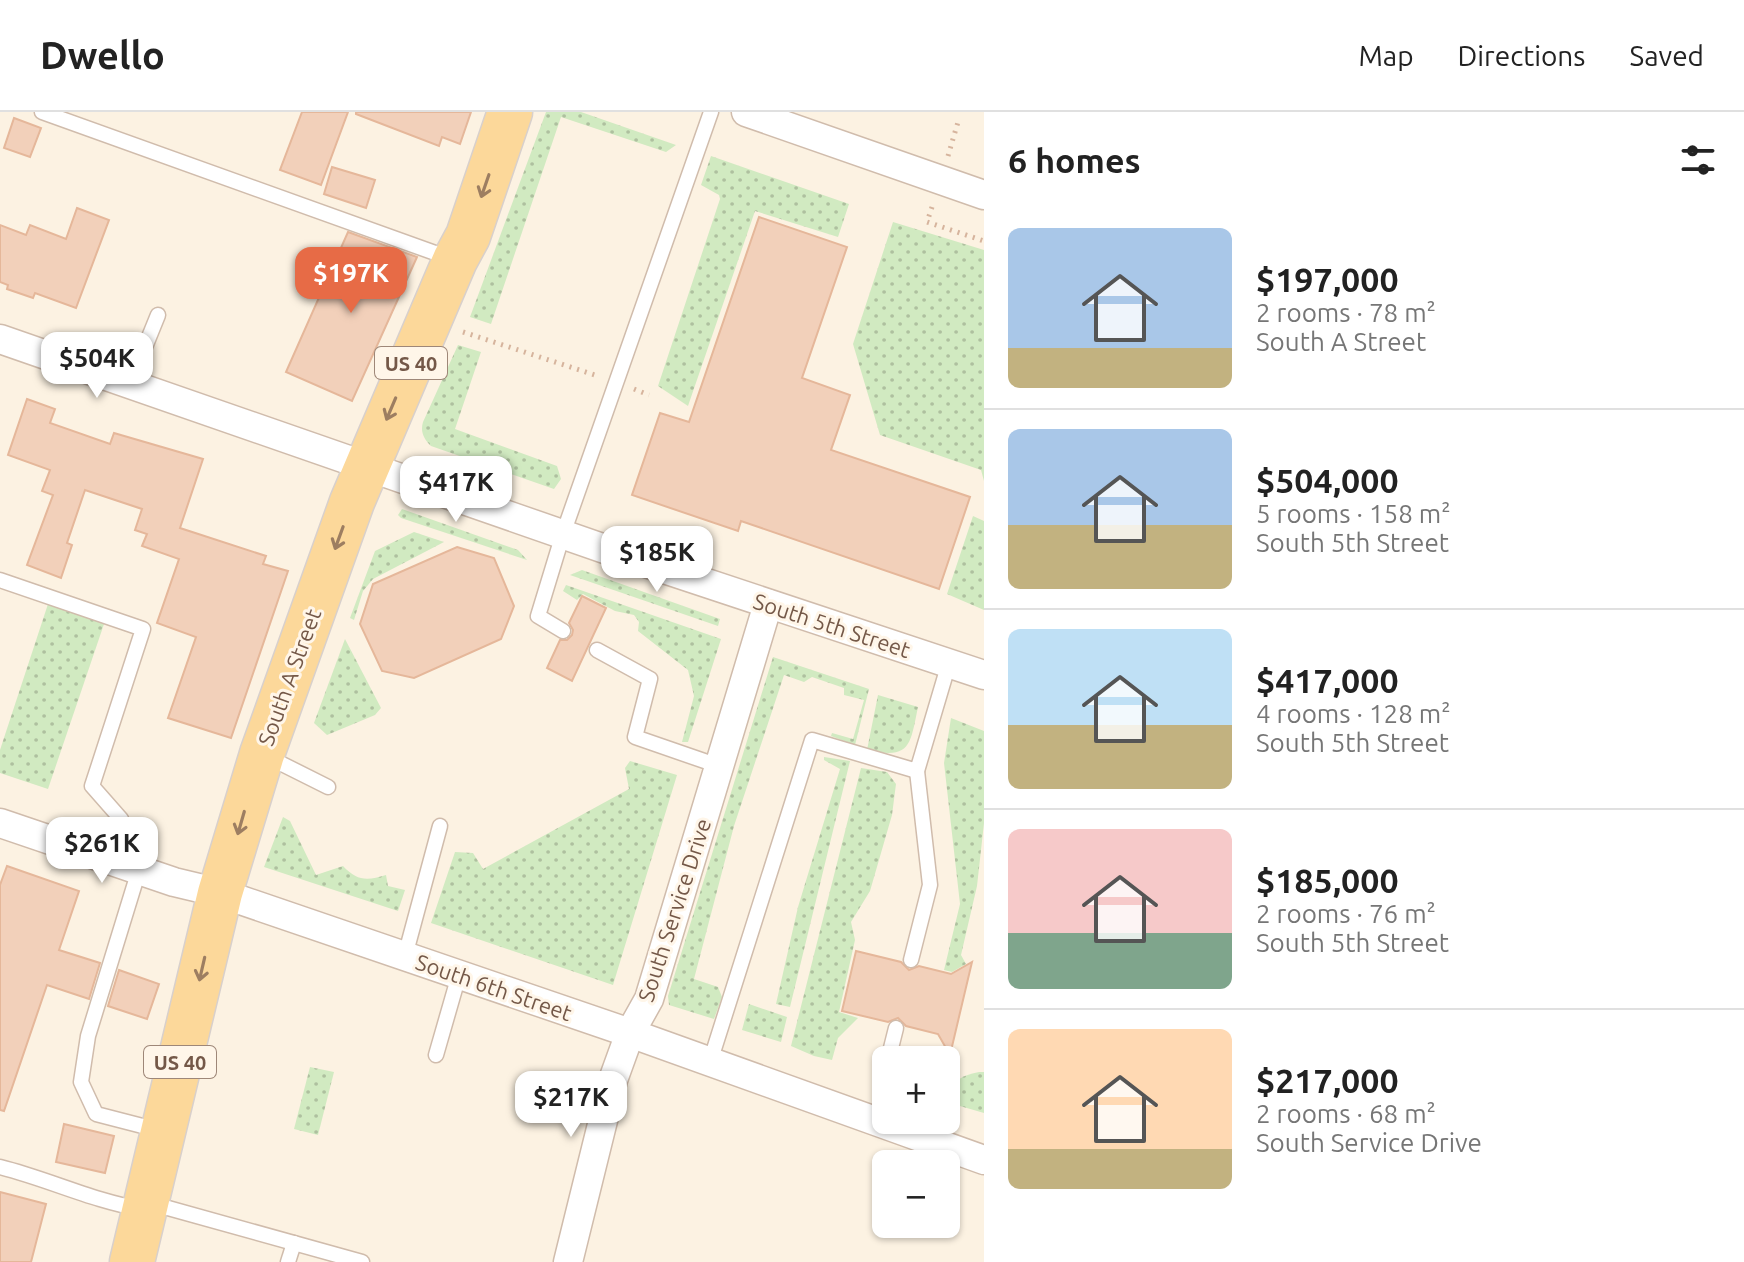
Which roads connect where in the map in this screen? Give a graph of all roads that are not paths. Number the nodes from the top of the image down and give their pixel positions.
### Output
1 (42, 112) edge
2 (510, 112) edge
3 (711, 112) edge
4 (746, 112) edge
5 (984, 195) edge
6 (455, 260) junction
7 (158, 315) dead end
8 (0, 339) edge
9 (130, 384) junction
10 (367, 465) junction
11 (563, 534) junction
12 (0, 580) edge
13 (768, 604) junction
14 (563, 631) dead end
15 (597, 650) dead end
16 (949, 663) junction
17 (984, 675) edge
18 (262, 754) junction
19 (719, 766) junction
20 (917, 771) junction
21 (328, 787) dead end
22 (0, 823) edge
23 (440, 826) dead end
24 (108, 859) junction
25 (139, 870) junction
26 (220, 893) junction
27 (405, 956) junction
28 (911, 960) dead end
29 (459, 975) junction
30 (896, 1028) dead end
31 (630, 1033) junction
32 (892, 1046) edge
33 (436, 1055) dead end
34 (710, 1062) junction
35 (163, 1131) junction
36 (984, 1160) edge
37 (0, 1167) edge
38 (146, 1206) junction
39 (294, 1243) junction
40 (308, 1255) edge
41 (132, 1262) edge
42 (288, 1262) edge
43 (362, 1262) edge
44 (568, 1262) edge

1 - 6 lane
2 -> 6 main road, South A Street / US 40
3 - 11 lane
4 - 5 street
6 -> 10 main road, South A Street / US 40
7 - 9 lane
8 - 9 street, South 5th Street
9 - 10 street, South 5th Street
10 - 11 street, South 5th Street
10 -> 18 main road, South A Street / US 40
11 - 13 street, South 5th Street
11 - 14 lane
12 - 24 lane
13 - 16 street, South 5th Street
13 - 19 street, South Service Drive
15 - 19 lane
16 - 17 street, South 5th Street
16 - 20 lane
18 - 21 lane
18 -> 26 main road, South A Street / US 40
19 - 31 street, South Service Drive
20 - 28 lane
20 - 34 lane
22 - 24 street, South 6th Street
23 - 27 lane
24 - 25 street, South 6th Street
25 - 26 street, South 6th Street
25 - 35 lane
26 - 27 street, South 6th Street
26 -> 35 main road, South A Street / US 40
27 - 29 street, South 6th Street
29 - 31 street, South 6th Street
29 - 33 lane
30 - 32 lane
31 - 34 street, South 6th Street
31 - 44 street, South Service Drive
34 - 36 street, South 6th Street
35 - 38 main road, South A Street / US 40
37 - 38 lane
38 - 39 lane
38 - 41 main road, South A Street / US 40
39 - 40 lane
39 - 42 lane
40 - 43 lane

